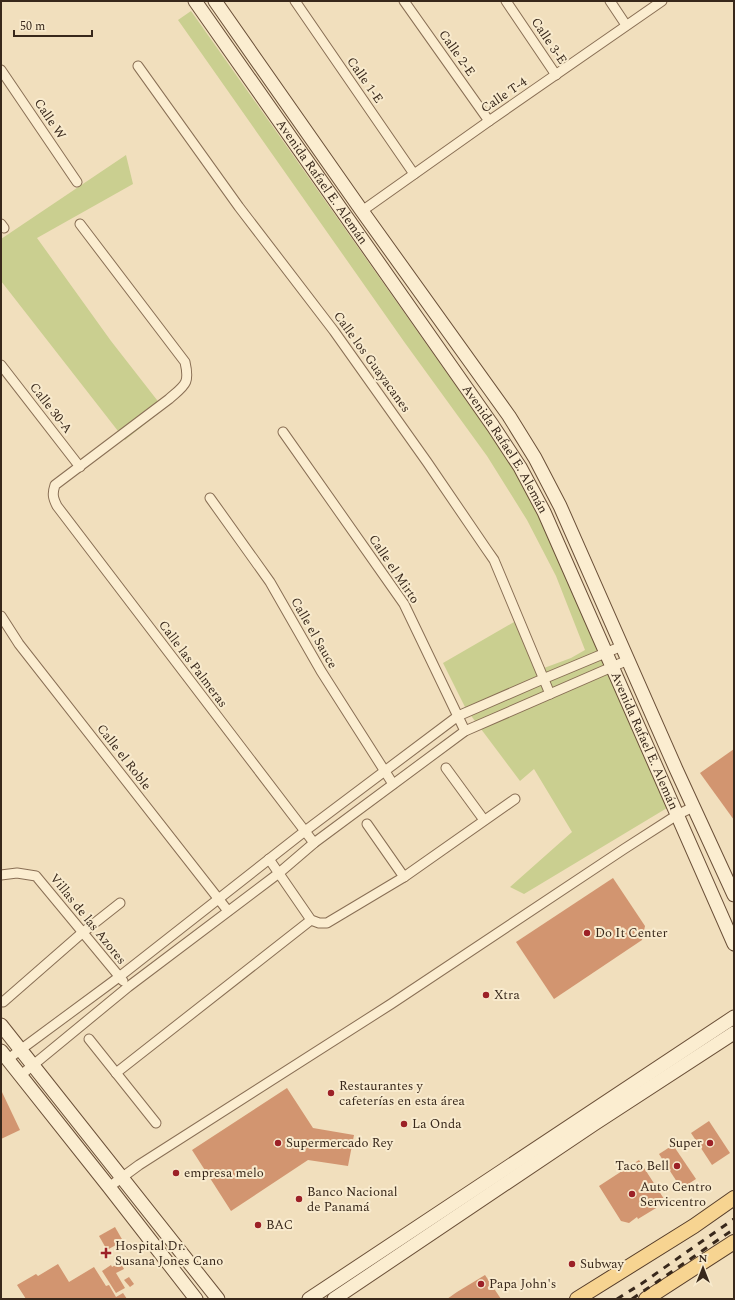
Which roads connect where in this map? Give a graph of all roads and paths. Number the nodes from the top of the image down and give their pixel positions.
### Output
1 (195, 1) edge
2 (215, 1) edge
3 (295, 1) edge
4 (404, 1) edge
5 (506, 1) edge
6 (610, 1) edge
7 (662, 1) edge
8 (626, 25) junction
9 (138, 66) dead end
10 (1, 70) edge
11 (556, 75) junction
12 (489, 121) junction
13 (414, 174) junction
14 (77, 182) dead end
15 (362, 211) junction
16 (80, 224) dead end
17 (1, 365) edge
18 (283, 432) dead end
19 (80, 467) junction
20 (210, 498) dead end
21 (1, 616) edge
22 (622, 646) junction
23 (606, 654) junction
24 (628, 660) junction
25 (612, 668) junction
26 (543, 679) junction
27 (550, 694) junction
28 (458, 716) junction
29 (464, 731) junction
30 (446, 768) dead end
31 (385, 771) junction
32 (393, 784) junction
33 (515, 799) dead end
34 (693, 807) junction
35 (677, 815) junction
36 (484, 820) junction
37 (367, 824) dead end
38 (305, 831) junction
39 (314, 843) junction
40 (269, 860) junction
41 (279, 873) junction
42 (2, 876) edge
43 (404, 876) junction
44 (734, 895) edge
45 (218, 898) junction
46 (120, 902) dead end
47 (228, 911) junction
48 (311, 920) junction
49 (82, 933) junction
50 (734, 944) edge
51 (119, 977) junction
52 (128, 987) junction
53 (3, 1002) dead end
54 (734, 1017) edge
55 (1, 1025) edge
56 (734, 1033) edge
57 (89, 1039) dead end
58 (21, 1049) junction
59 (4, 1055) edge
60 (33, 1064) junction
61 (116, 1073) junction
62 (21, 1075) junction
63 (156, 1123) dead end
64 (121, 1178) junction
65 (109, 1186) junction
66 (734, 1198) edge
67 (734, 1242) edge
68 (196, 1299) edge
69 (218, 1299) edge
70 (309, 1299) edge
71 (334, 1299) edge
72 (577, 1299) edge
73 (646, 1299) edge

1 - 23 main road, Avenida Rafael E. Alemán
2 - 15 main road, Avenida Rafael E. Alemán
3 - 13 street, Calle 1-E
4 - 12 street, Calle 2-E
5 - 11 street, Calle 3-E
6 - 8 street
7 - 8 street, Calle T-4
8 - 11 street, Calle T-4
9 - 26 street, Calle los Guayacanes
10 - 14 street, Calle W
11 - 12 street, Calle T-4
12 - 13 street, Calle T-4
13 - 15 street, Calle T-4
15 - 22 main road, Avenida Rafael E. Alemán
16 - 19 street
17 - 19 street, Calle 30-A
18 - 28 street, Calle el Mirto
19 - 38 street, Calle las Palmeras
20 - 31 street, Calle el Sauce
21 - 45 street, Calle el Roble
22 - 23 street
22 - 24 main road, Avenida Rafael E. Alemán
23 - 25 main road, Avenida Rafael E. Alemán
23 - 26 street
24 - 25 street
24 - 34 main road, Avenida Rafael E. Alemán
25 - 27 street
25 - 35 main road, Avenida Rafael E. Alemán
26 - 27 street, Calle los Guayacanes
26 - 28 street
27 - 29 street
28 - 29 street, Calle el Mirto
28 - 31 street
29 - 32 street
30 - 36 street
31 - 32 street, Calle el Sauce
31 - 38 street
32 - 39 street
33 - 36 street
34 - 35 street
34 - 44 main road, Avenida Rafael E. Alemán
35 - 50 main road, Avenida Rafael E. Alemán
35 - 64 street
36 - 43 street
37 - 43 street
38 - 39 street, Calle las Palmeras
38 - 40 street
39 - 41 street
40 - 41 street
40 - 45 street
41 - 47 street
41 - 48 street
42 - 49 street, Villas de las Azores
43 - 48 street
45 - 47 street, Calle el Roble
45 - 51 street
46 - 49 street
47 - 52 street
48 - 61 street
49 - 51 street, Villas de las Azores
49 - 53 street
51 - 52 street, Villas de las Azores
51 - 58 street
52 - 60 street
54 - 70 main road
55 - 58 main road
56 - 71 main road
57 - 61 street
58 - 59 street
58 - 60 main road
59 - 62 main road
60 - 62 street
60 - 64 main road
61 - 63 street
62 - 65 main road
64 - 65 street
64 - 69 main road
65 - 68 main road
66 - 72 main road
67 - 73 main road

